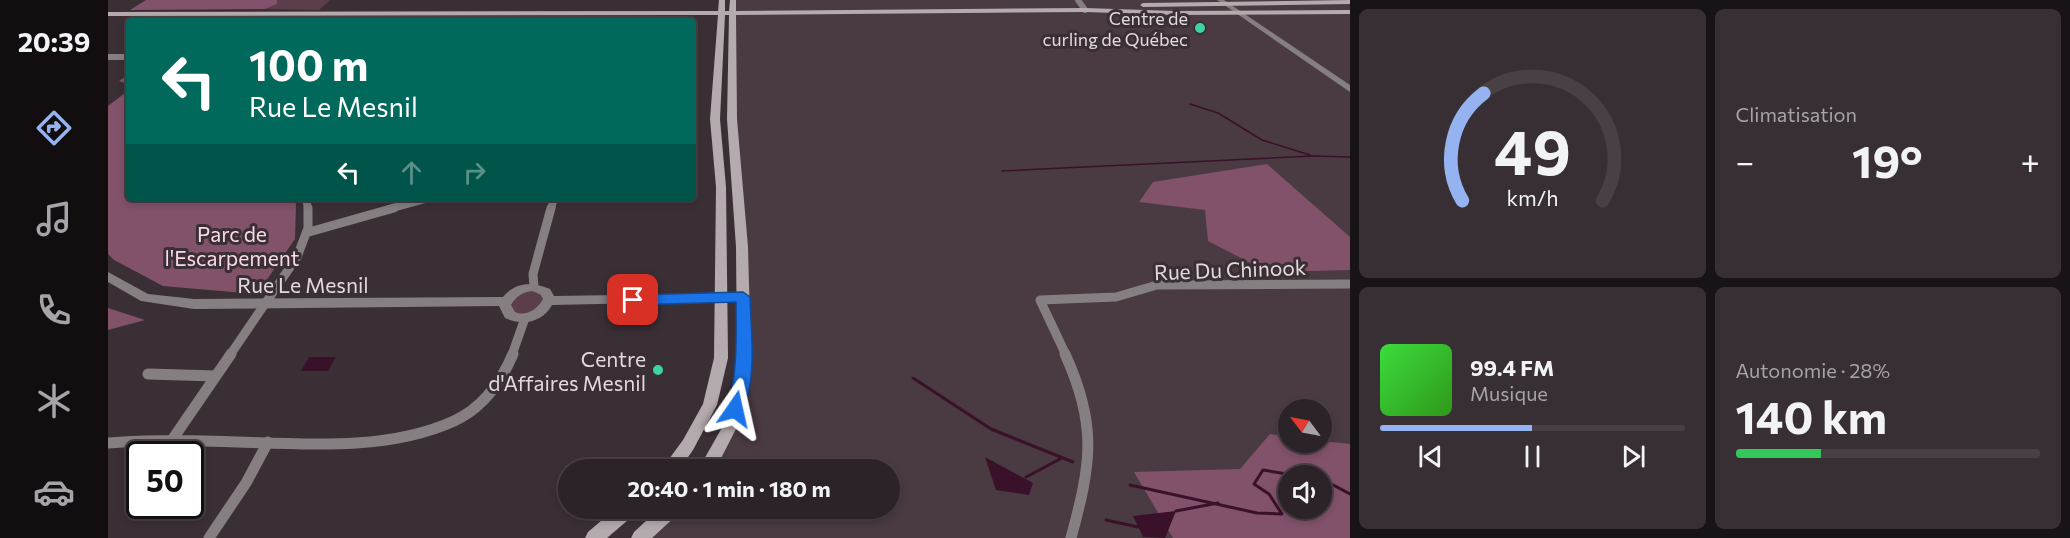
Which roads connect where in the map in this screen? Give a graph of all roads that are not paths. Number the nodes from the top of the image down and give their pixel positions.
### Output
1 (722, 0) edge
2 (733, 0) edge
3 (1078, 0) edge
4 (1222, 1) edge
5 (1350, 2) edge
6 (1085, 10) junction
7 (1350, 12) edge
8 (1237, 13) junction
9 (108, 14) edge
10 (727, 14) junction
11 (108, 57) edge
12 (126, 58) edge
13 (1350, 88) edge
14 (307, 201) edge
15 (405, 201) edge
16 (553, 201) edge
17 (309, 232) junction
18 (108, 276) edge
19 (1350, 284) edge
20 (534, 287) junction
21 (743, 297) junction
22 (720, 298) junction
23 (506, 302) junction
24 (549, 302) junction
25 (266, 304) junction
26 (525, 318) junction
27 (148, 374) dead end
28 (216, 376) junction
29 (172, 440) junction
30 (268, 442) junction
31 (108, 443) edge
32 (677, 459) edge
33 (712, 459) edge
34 (616, 519) edge
35 (660, 519) edge
36 (209, 538) edge
37 (594, 538) edge
38 (640, 538) edge
39 (1071, 538) edge

1 - 10 main road
2 - 10 main road
3 - 6 street
4 - 5 main road
4 - 6 main road
4 - 8 street
6 - 8 main road
6 - 10 main road
7 - 8 main road
8 - 13 street
9 - 10 main road
10 - 21 main road
10 - 22 main road
11 - 12 street
14 - 17 street
15 - 17 street
16 - 20 street
17 - 25 street
18 - 25 street, Rue Le Mesnil
19 - 39 street, Rue Du Chinook
20 - 23 street
20 - 24 street
21 - 22 street
21 - 33 main road
22 - 24 street
22 - 32 main road
23 - 25 street, Rue Le Mesnil
23 - 26 street
24 - 26 street
25 - 28 street
26 - 30 street
27 - 28 street
28 - 29 street
29 - 30 street
29 - 31 street
30 - 36 street
34 - 37 main road
35 - 38 main road

